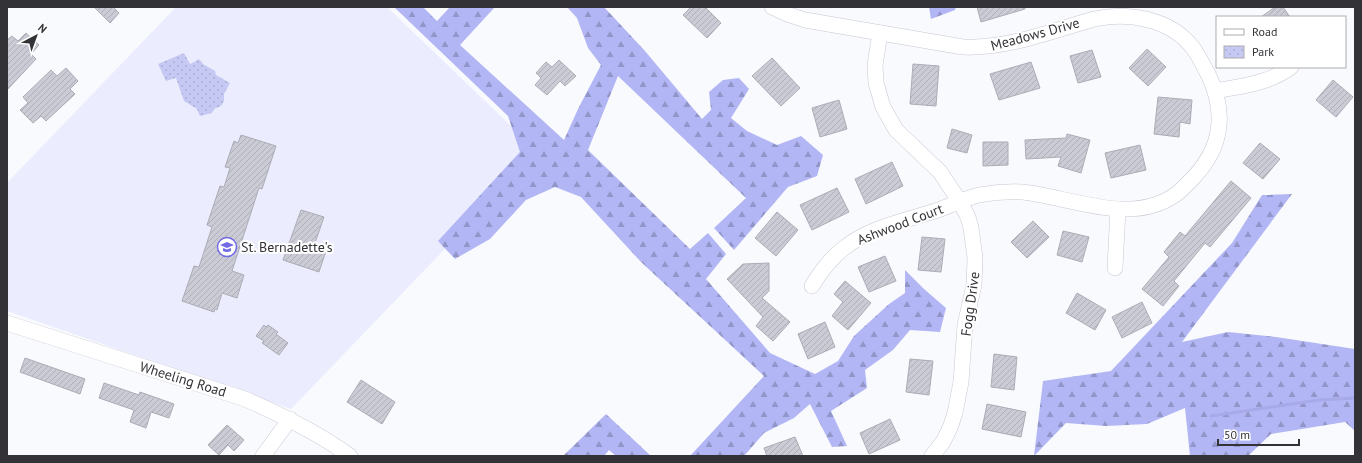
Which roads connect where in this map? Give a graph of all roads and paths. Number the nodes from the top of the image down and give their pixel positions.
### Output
1 (772, 7) edge
2 (1127, 11) edge
3 (880, 33) junction
4 (1290, 68) edge
5 (1214, 90) junction
6 (960, 202) junction
7 (1118, 209) junction
8 (1115, 268) dead end
9 (812, 286) dead end
10 (7, 323) edge
11 (290, 419) junction
12 (263, 456) edge
13 (350, 456) edge
14 (932, 456) edge

1 - 3 street, Meadows Drive
2 - 3 street, Meadows Drive
2 - 5 street, Meadows Drive
3 - 6 street, Fogg Drive
4 - 5 street
5 - 7 street, Meadows Drive
6 - 7 street, Meadows Drive
6 - 9 street, Ashwood Court
6 - 14 street, Fogg Drive
7 - 8 street
10 - 11 street, Wheeling Road
11 - 12 street
11 - 13 street, Wheeling Road

